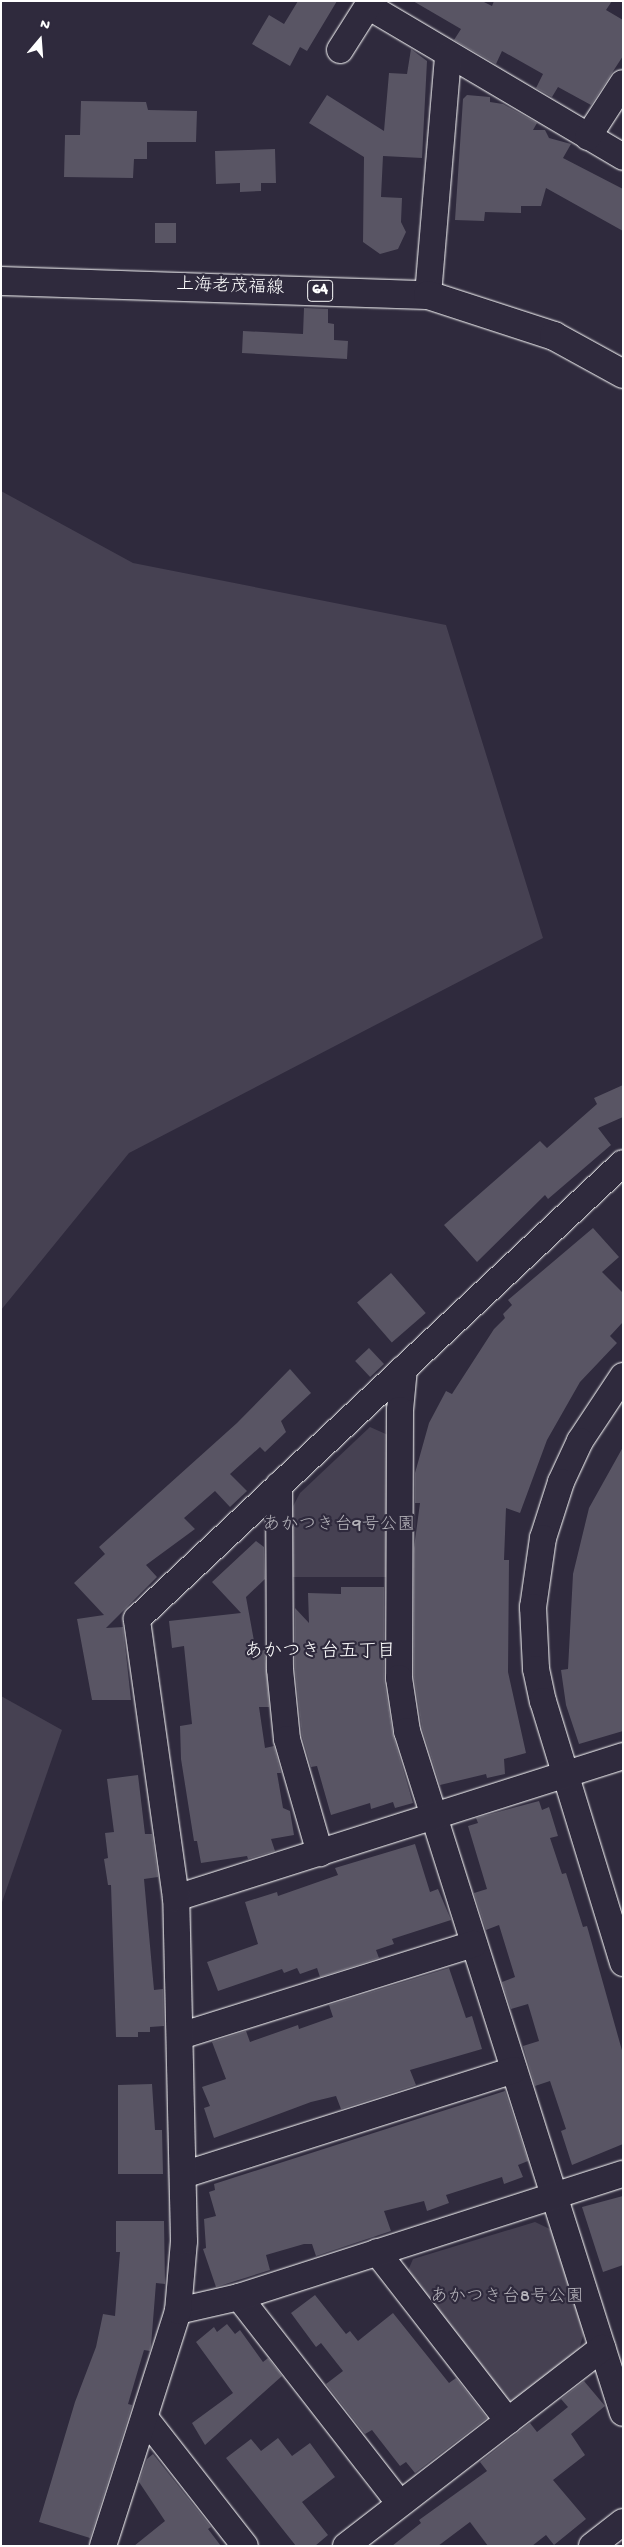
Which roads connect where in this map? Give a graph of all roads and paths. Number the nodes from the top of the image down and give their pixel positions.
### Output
1 (369, 4) edge
2 (340, 50) dead end
3 (448, 56) junction
4 (623, 83) edge
5 (588, 137) junction
6 (623, 157) edge
7 (1, 281) edge
8 (428, 295) junction
9 (623, 374) edge
10 (623, 1163) edge
11 (404, 1368) junction
12 (623, 1376) edge
13 (279, 1485) junction
14 (623, 1756) edge
15 (564, 1776) junction
16 (432, 1818) junction
17 (320, 1853) junction
18 (176, 1898) junction
19 (474, 1944) junction
20 (623, 1963) edge
21 (180, 2036) junction
22 (514, 2070) junction
23 (623, 2174) edge
24 (183, 2175) junction
25 (554, 2195) junction
26 (378, 2252) junction
27 (239, 2296) junction
28 (178, 2312) junction
29 (602, 2348) junction
30 (623, 2413) edge
31 (145, 2418) junction
32 (508, 2421) junction
33 (400, 2504) junction
34 (623, 2522) edge
35 (103, 2546) edge
36 (245, 2546) edge
37 (346, 2546) edge
38 (592, 2546) edge

1 - 2 street
1 - 3 street
3 - 5 street
3 - 8 street
4 - 5 street
5 - 6 street
7 - 8 main road, 上海老茂福線 / 64
8 - 9 main road, 上海老茂福線 / 64
10 - 11 street
11 - 13 street
11 - 16 street
12 - 15 street
13 - 17 street
13 - 18 street
14 - 15 street
15 - 16 street
15 - 20 street
16 - 17 street
16 - 19 street
17 - 18 street
18 - 21 street
19 - 21 street
19 - 22 street
21 - 24 street
22 - 24 street
22 - 25 street
23 - 25 street
24 - 28 street
25 - 26 street
25 - 29 street
26 - 27 street
26 - 32 street
27 - 28 street
27 - 33 street
28 - 31 street
29 - 30 street
29 - 32 street
31 - 35 street
31 - 36 street
32 - 33 street
33 - 37 street
34 - 38 street

